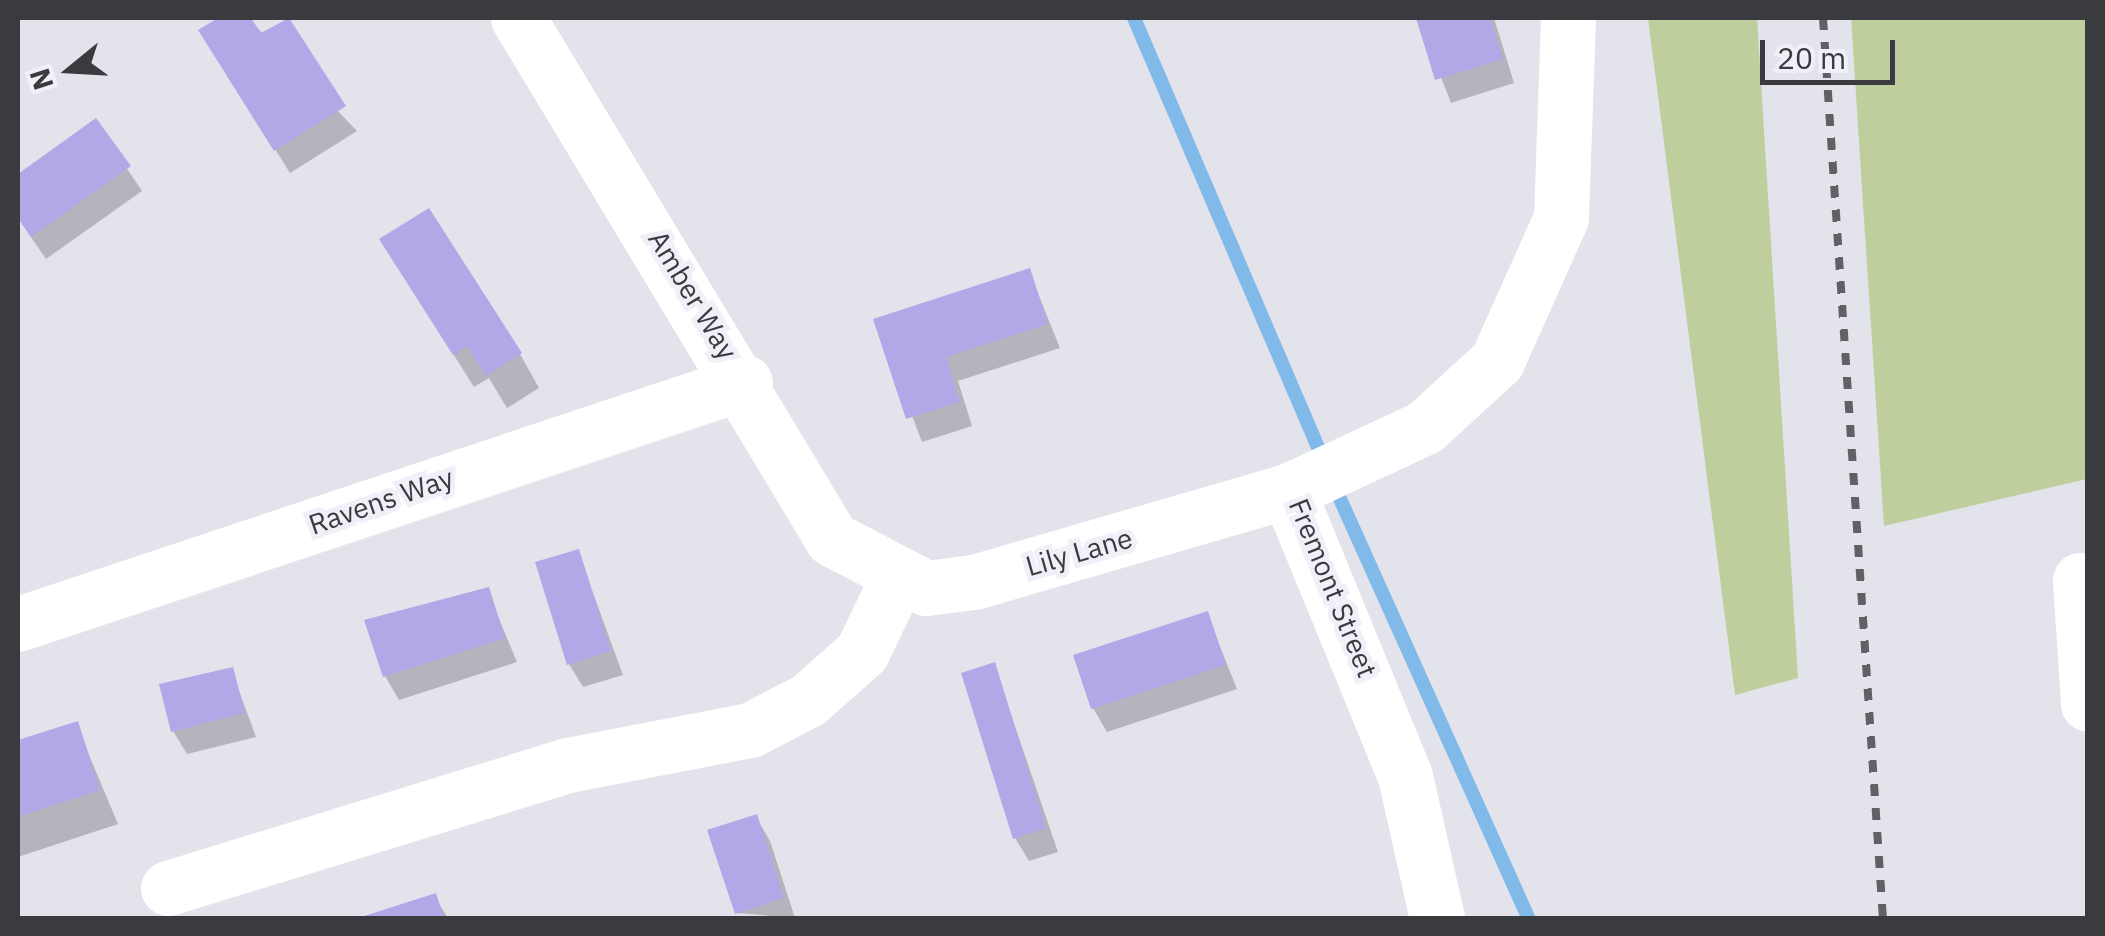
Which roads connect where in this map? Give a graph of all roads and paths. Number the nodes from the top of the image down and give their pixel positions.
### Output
1 (518, 18) edge
2 (1568, 18) edge
3 (745, 382) junction
4 (1299, 487) junction
5 (885, 572) junction
6 (2080, 580) dead end
7 (18, 624) edge
8 (2088, 704) edge
9 (168, 888) dead end
10 (1438, 918) edge

1 - 3 street, Amber Way
2 - 4 street, Fremont Street
3 - 5 street, Amber Way
3 - 7 street, Ravens Way
4 - 5 street, Lily Lane
4 - 10 street, Fremont Street
5 - 9 street
6 - 8 street

